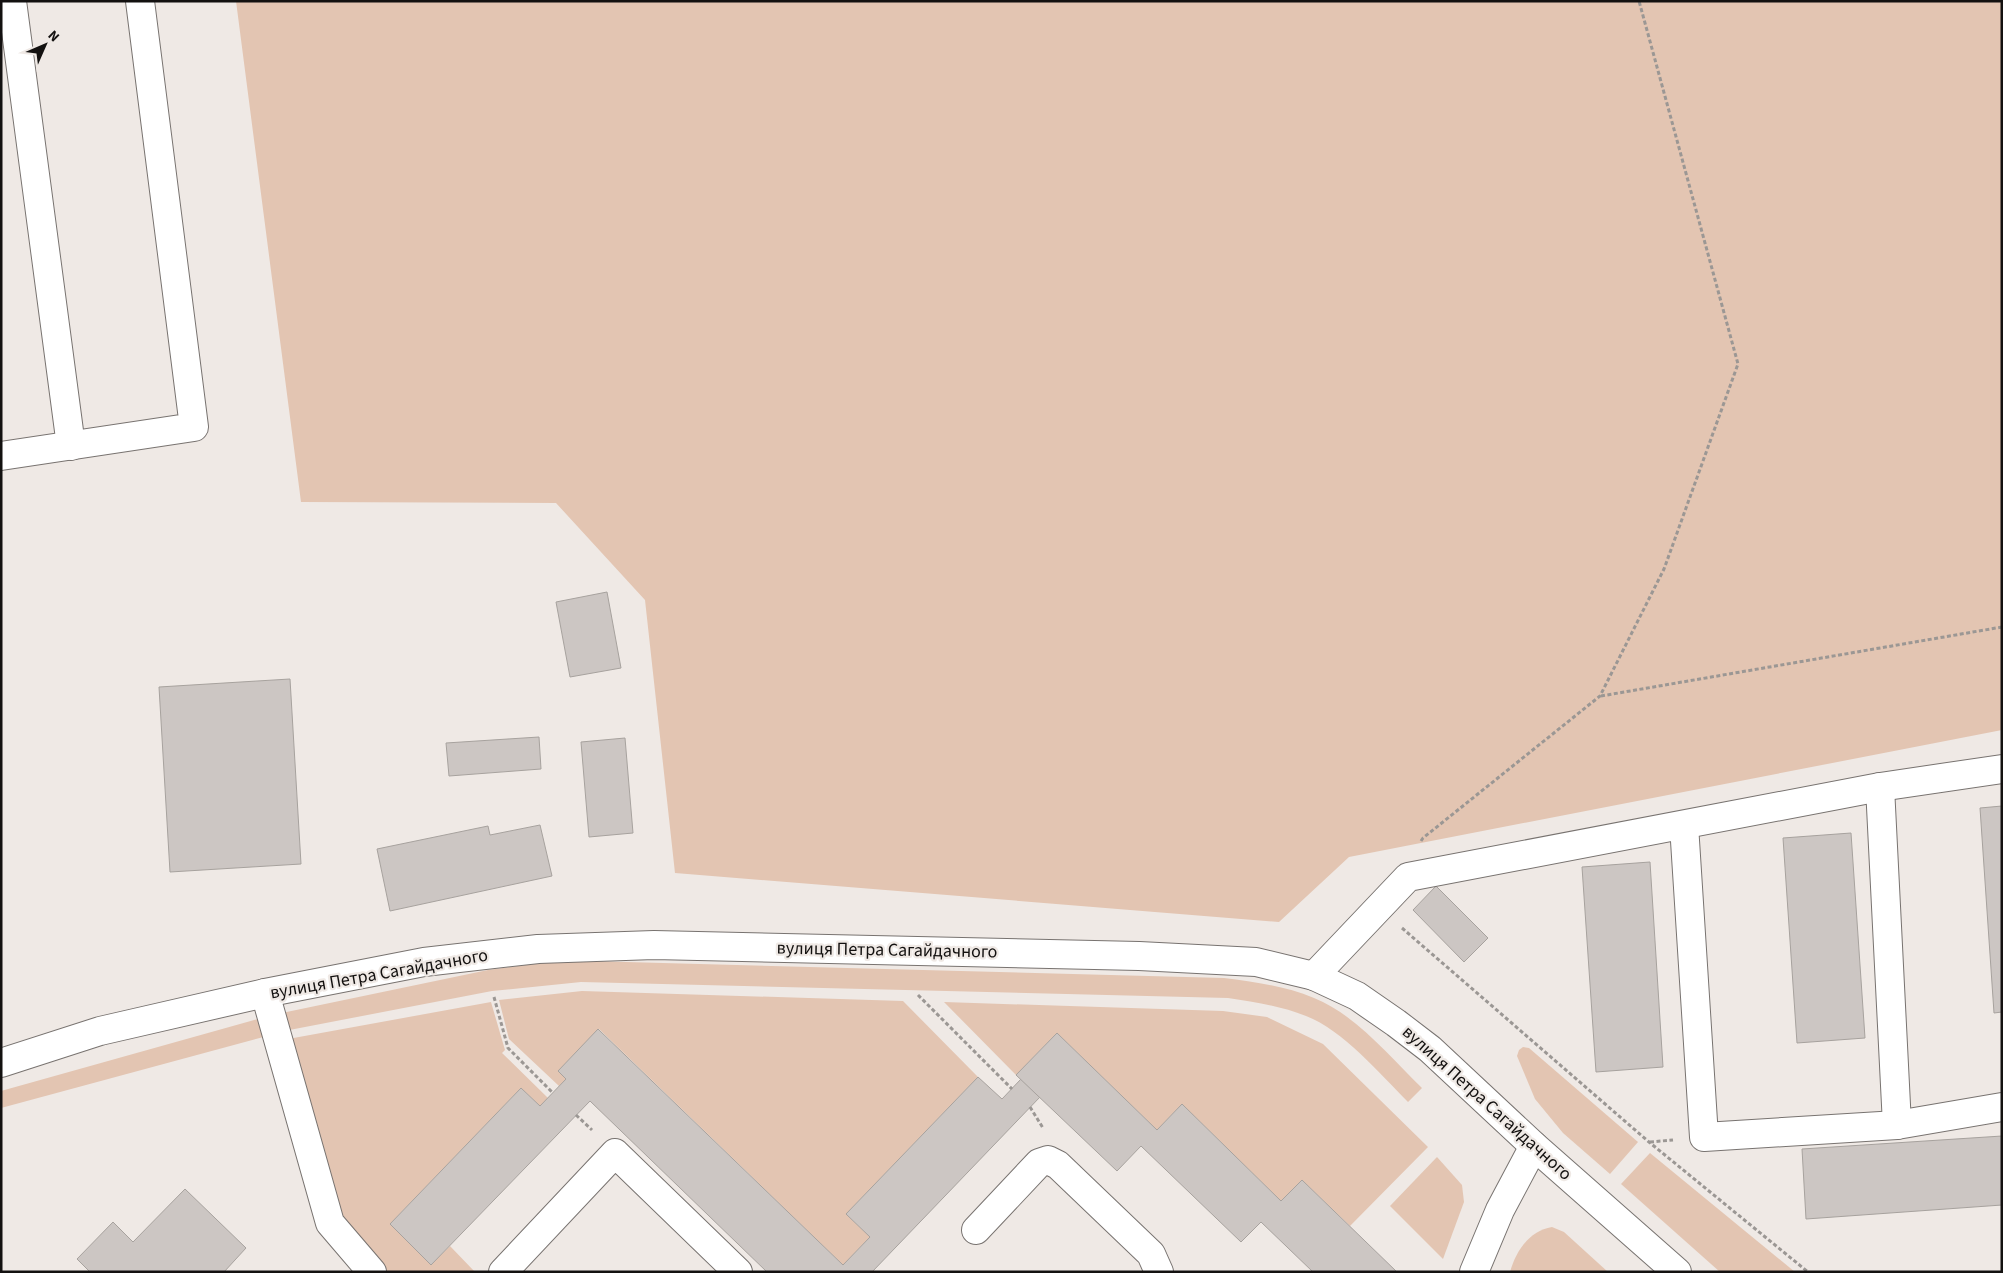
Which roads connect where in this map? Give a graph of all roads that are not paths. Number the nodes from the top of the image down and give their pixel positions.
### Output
1 (12, 1) edge
2 (140, 1) edge
3 (71, 446) junction
4 (1, 456) edge
5 (2002, 770) edge
6 (1880, 787) junction
7 (1684, 825) junction
8 (1314, 976) junction
9 (264, 993) junction
10 (1, 1063) edge
11 (2002, 1107) edge
12 (1897, 1124) junction
13 (1534, 1146) junction
14 (976, 1230) dead end
15 (372, 1272) edge
16 (503, 1272) edge
17 (738, 1272) edge
18 (1159, 1272) edge
19 (1474, 1272) edge
20 (1677, 1272) edge

1 - 3 main road
2 - 3 main road
3 - 4 main road
5 - 6 main road
6 - 7 main road
6 - 12 main road
7 - 8 main road
7 - 12 main road
8 - 9 main road, вулиця Петра Сагайдачного
8 - 13 main road, вулиця Петра Сагайдачного
9 - 10 main road, вулиця Петра Сагайдачного
9 - 15 main road
11 - 12 main road
13 - 19 main road
13 - 20 main road, вулиця Петра Сагайдачного
14 - 18 main road
16 - 17 main road

